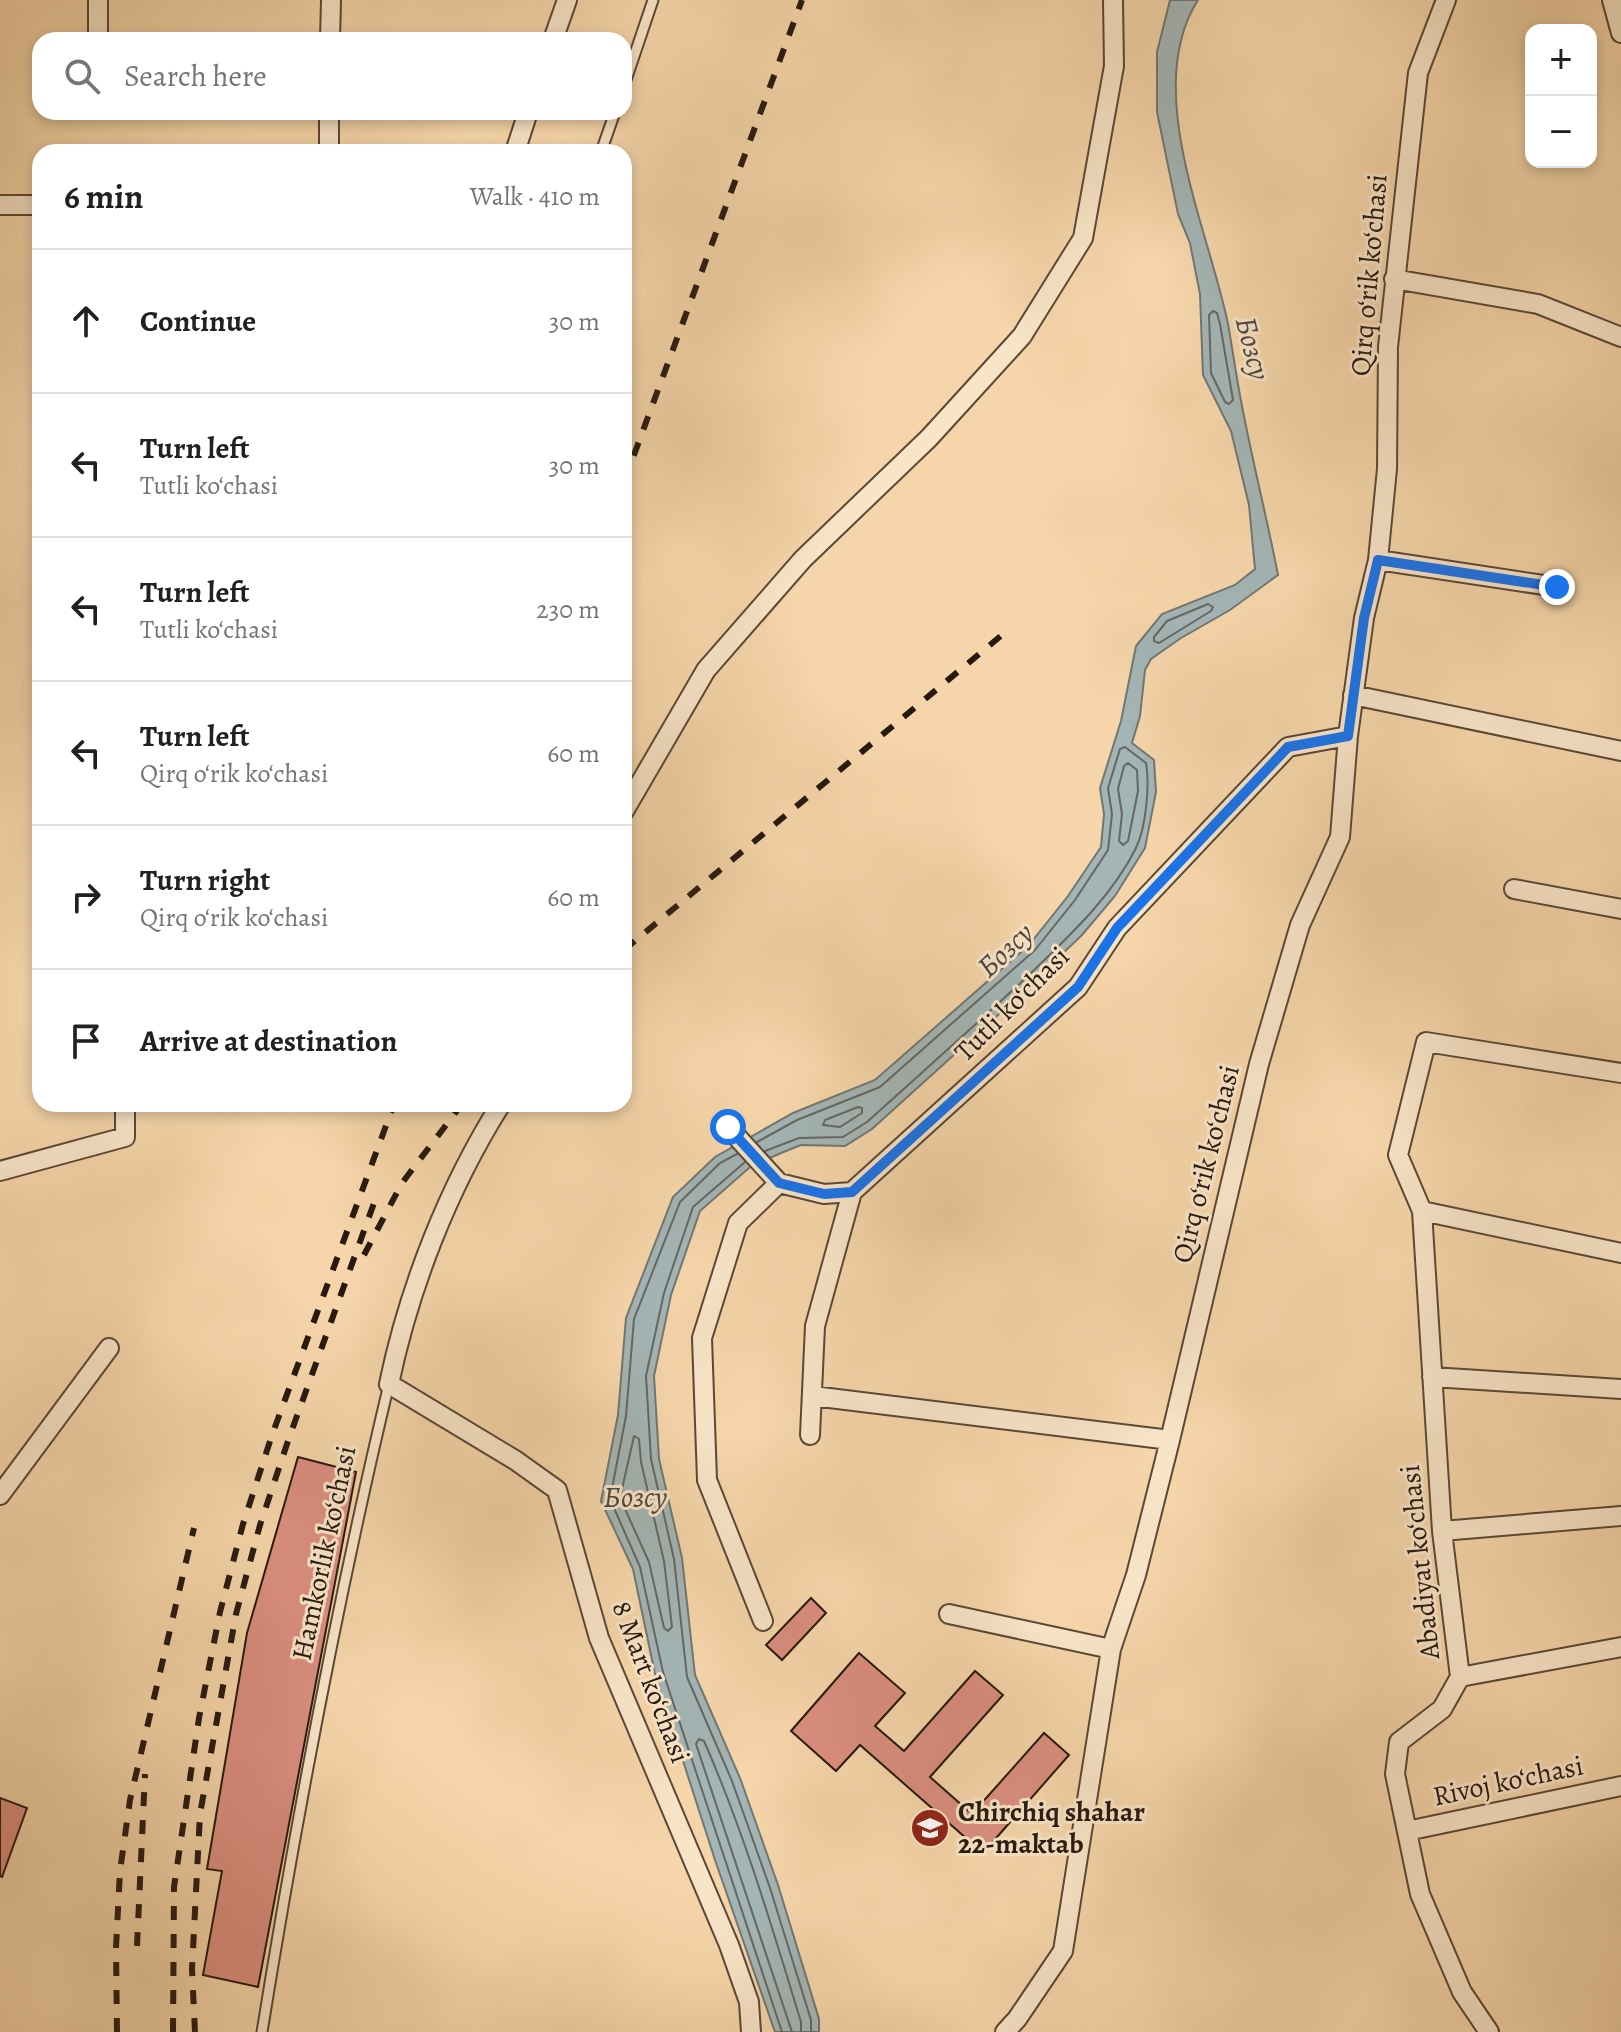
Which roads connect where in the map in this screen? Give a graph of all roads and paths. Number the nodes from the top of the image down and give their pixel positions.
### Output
1 (98, 0) edge
2 (331, 0) edge
3 (567, 0) edge
4 (653, 0) edge
5 (1113, 0) edge
6 (1446, 0) edge
7 (1612, 0) edge
8 (98, 32) edge
9 (330, 32) edge
10 (556, 32) edge
11 (1621, 33) edge
12 (632, 62) edge
13 (329, 120) edge
14 (525, 120) edge
15 (612, 120) edge
16 (329, 144) edge
17 (518, 144) edge
18 (604, 144) edge
19 (0, 205) edge
20 (32, 205) edge
21 (1394, 279) junction
22 (1621, 337) edge
23 (1378, 560) junction
24 (1557, 587) dead end
25 (1353, 695) junction
26 (1348, 736) junction
27 (1621, 751) edge
28 (632, 797) edge
29 (1514, 889) dead end
30 (1621, 909) edge
31 (1621, 1073) edge
32 (125, 1112) edge
33 (496, 1112) edge
34 (728, 1127) dead end
35 (0, 1171) edge
36 (779, 1183) junction
37 (852, 1192) junction
38 (1422, 1211) junction
39 (1621, 1253) edge
40 (109, 1348) dead end
41 (1432, 1377) junction
42 (389, 1384) junction
43 (1621, 1389) edge
44 (813, 1396) junction
45 (810, 1435) dead end
46 (1170, 1440) junction
47 (0, 1495) edge
48 (1621, 1516) edge
49 (1442, 1531) junction
50 (949, 1614) dead end
51 (763, 1621) dead end
52 (1621, 1647) edge
53 (1111, 1649) junction
54 (1460, 1677) junction
55 (1621, 1786) edge
56 (1407, 1831) junction
57 (262, 2032) edge
58 (751, 2032) edge
59 (1005, 2032) edge
60 (1489, 2032) edge

1 - 8 street
2 - 9 street
3 - 10 street
4 - 12 lane
5 - 28 street
6 - 21 street, Qirq o‘rik ko‘chasi
7 - 11 street
13 - 16 street
14 - 17 street
15 - 18 lane
19 - 20 street
21 - 22 street
21 - 23 street, Qirq o‘rik ko‘chasi
23 - 24 street
23 - 25 street, Qirq o‘rik ko‘chasi
25 - 26 street, Qirq o‘rik ko‘chasi
25 - 27 street
26 - 37 street, Tutli ko‘chasi
26 - 46 street, Qirq o‘rik ko‘chasi
29 - 30 street
31 - 38 street, Abadiyat ko‘chasi
32 - 35 street
33 - 42 street, Hamkorlik ko‘chasi
34 - 36 street
36 - 37 street
36 - 51 street
37 - 44 street
38 - 39 street
38 - 41 street, Abadiyat ko‘chasi
40 - 47 street
41 - 43 street
41 - 49 street, Abadiyat ko‘chasi
42 - 57 lane, Hamkorlik ko‘chasi
42 - 58 street, 8 Mart ko‘chasi
44 - 45 street
44 - 46 street
46 - 53 street, Qirq o‘rik ko‘chasi
48 - 49 street
49 - 54 street, Abadiyat ko‘chasi
50 - 53 street
52 - 54 street
53 - 59 street, Qirq o‘rik ko‘chasi
54 - 56 street, Abadiyat ko‘chasi
55 - 56 street, Rivoj ko‘chasi
56 - 60 street, Abadiyat ko‘chasi

